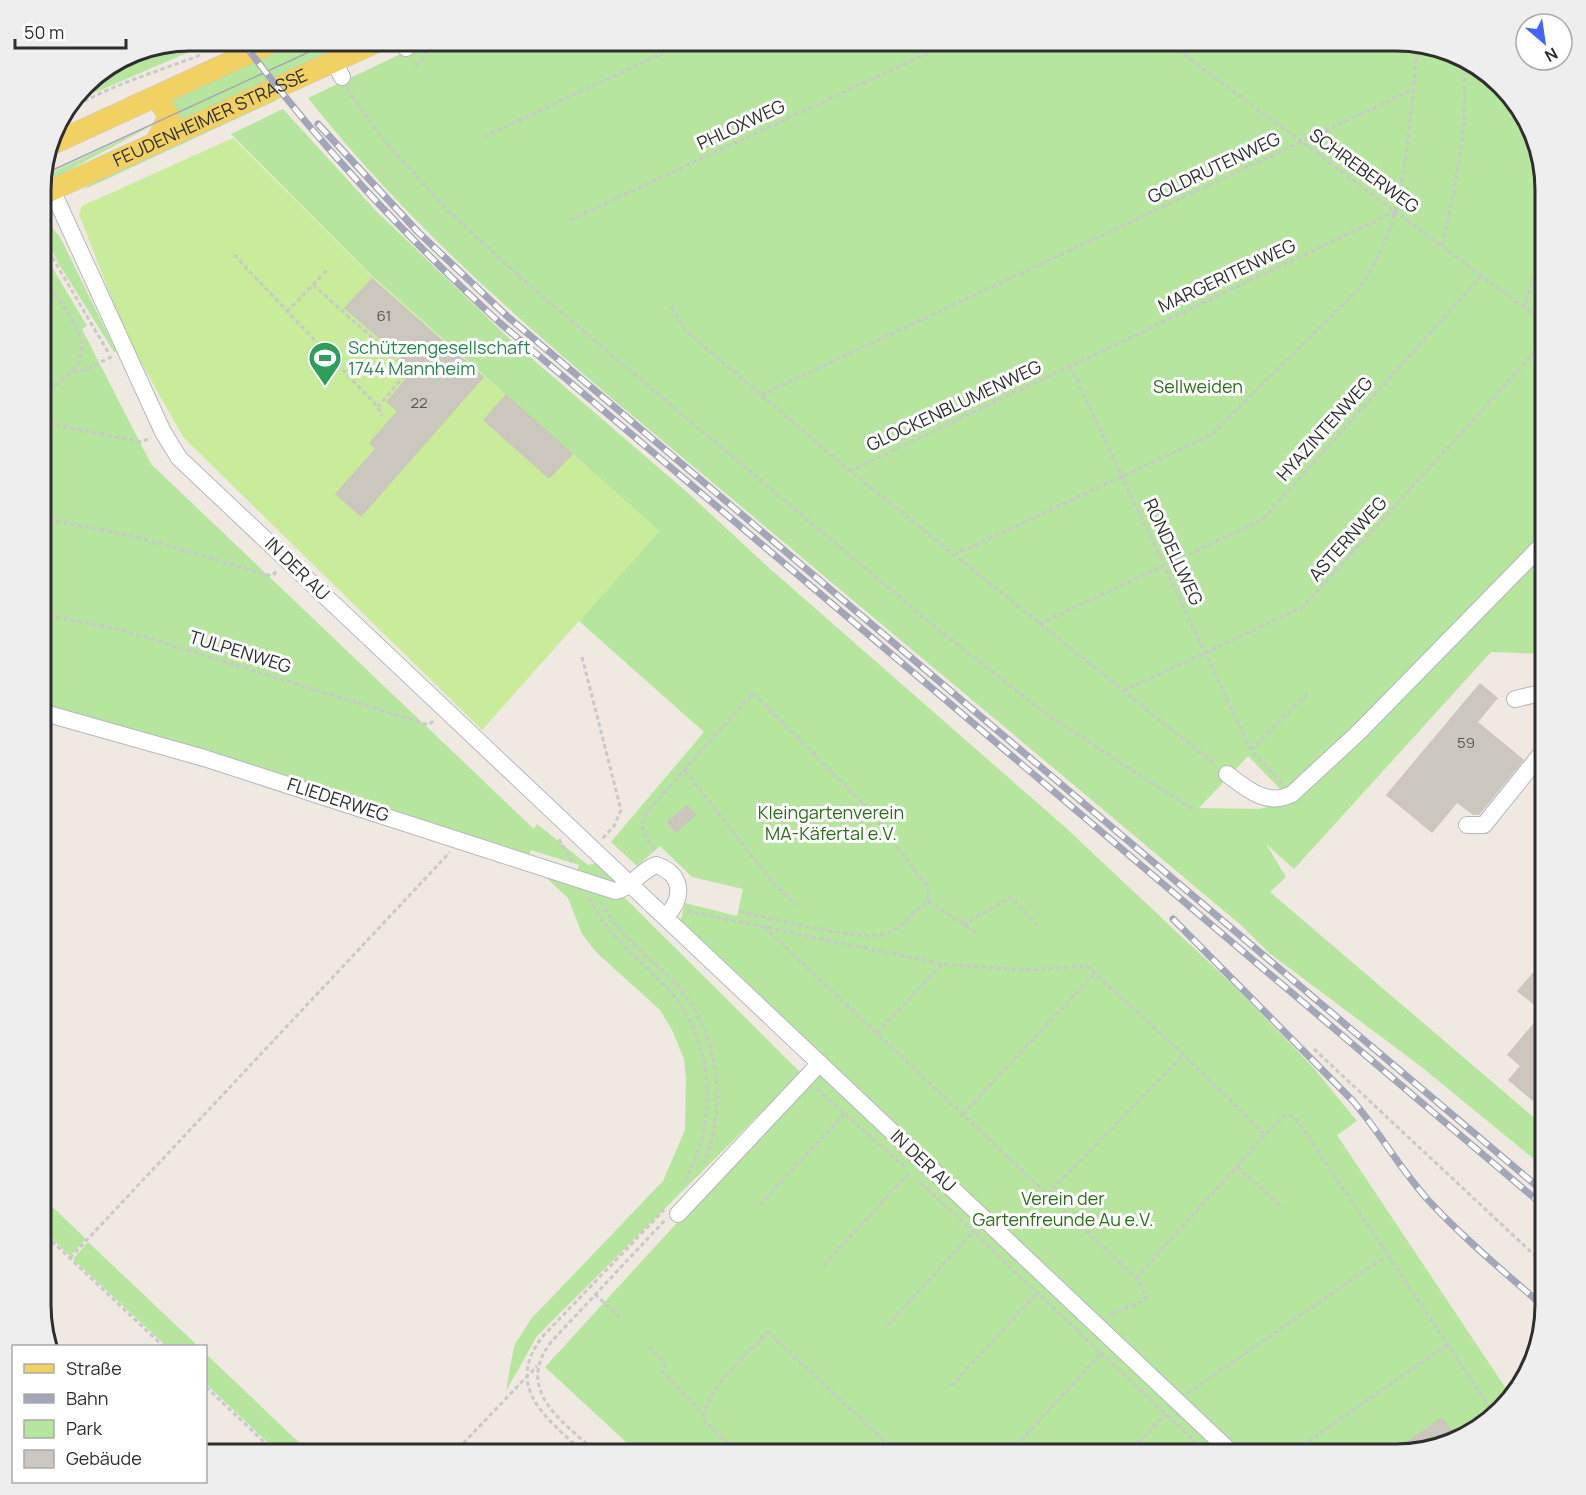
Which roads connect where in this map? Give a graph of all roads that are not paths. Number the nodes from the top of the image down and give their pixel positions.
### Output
1 (253, 51) edge
2 (366, 51) edge
3 (156, 97) junction
4 (60, 140) edge
5 (155, 144) junction
6 (51, 190) edge
7 (51, 203) edge
8 (1535, 552) edge
9 (1535, 694) edge
10 (1515, 699) dead end
11 (51, 715) edge
12 (1535, 761) edge
13 (1227, 774) road end
14 (1467, 825) dead end
15 (630, 884) junction
16 (670, 912) junction
17 (820, 1063) junction
18 (670, 1214) road end
19 (1222, 1444) edge

1 - 3 main road
2 - 5 main road, FEUDENHEIMER STRASSE
3 - 4 main road
3 - 5 main road
5 - 6 main road, FEUDENHEIMER STRASSE
7 - 15 lane, IN DER AU
8 - 13 lane
9 - 10 lane
11 - 15 lane, FLIEDERWEG
12 - 14 lane
15 - 16 lane, IN DER AU
15 - 16 lane
16 - 17 lane, IN DER AU
17 - 18 lane
17 - 19 lane, IN DER AU

